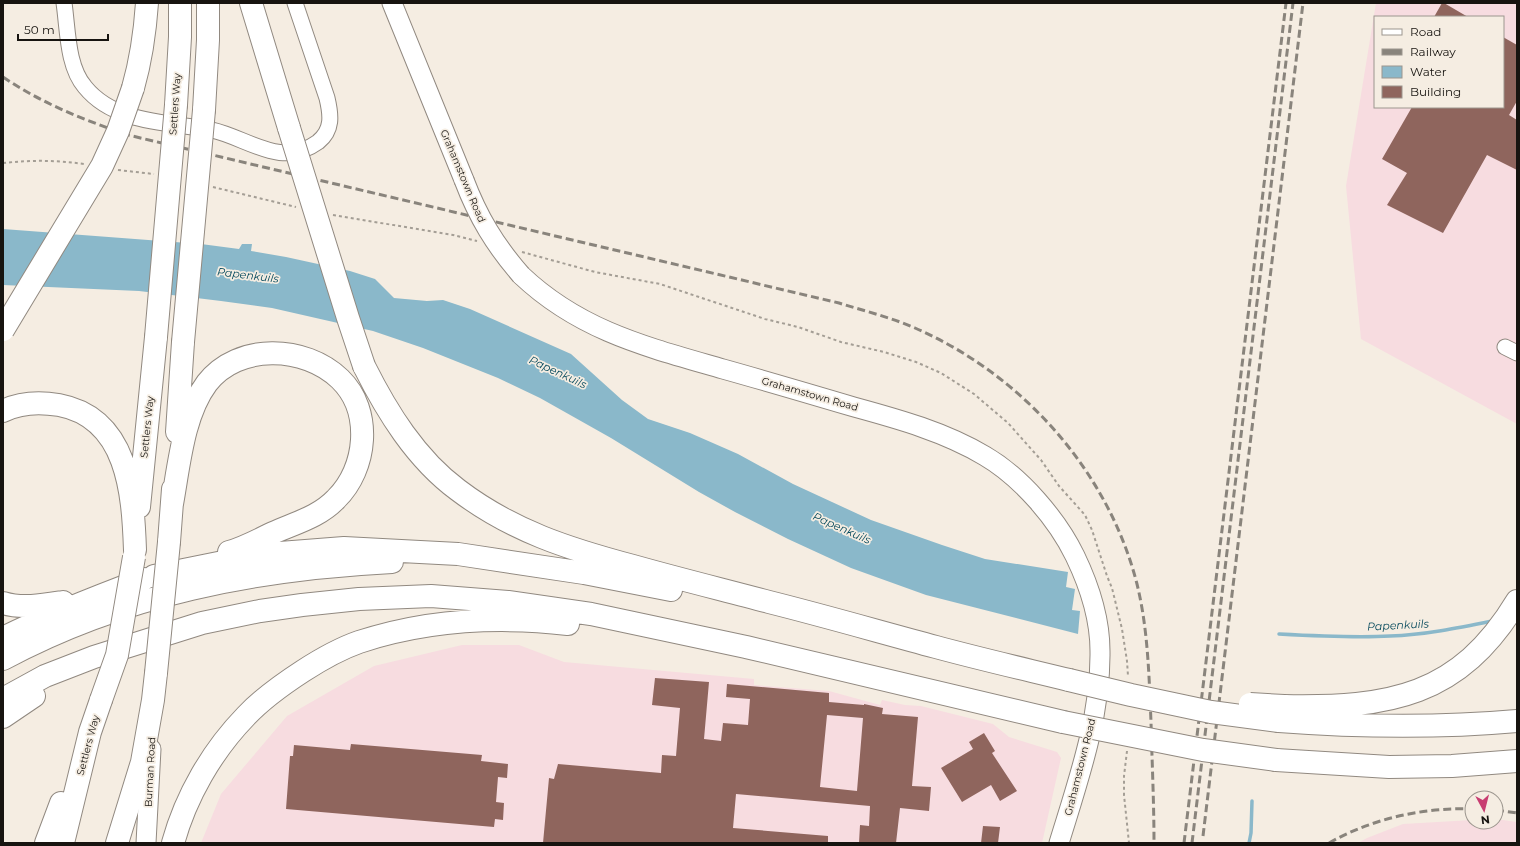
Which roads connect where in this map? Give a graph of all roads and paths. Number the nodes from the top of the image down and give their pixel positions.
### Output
1 (64, 3) edge
2 (147, 3) edge
3 (180, 3) edge
4 (208, 3) edge
5 (251, 3) edge
6 (295, 3) edge
7 (392, 3) edge
8 (3, 330) edge
9 (3, 411) edge
10 (172, 504) junction
11 (135, 554) junction
12 (518, 564) junction
13 (154, 576) junction
14 (97, 596) junction
15 (1517, 601) edge
16 (3, 603) edge
17 (3, 638) edge
18 (137, 644) junction
19 (746, 646) junction
20 (939, 648) junction
21 (3, 659) edge
22 (3, 698) edge
23 (153, 700) junction
24 (1282, 713) junction
25 (3, 717) edge
26 (1517, 721) edge
27 (90, 732) junction
28 (1517, 761) edge
29 (1389, 767) junction
30 (1517, 767) edge
31 (46, 843) edge
32 (63, 843) edge
33 (117, 843) edge
34 (146, 843) edge
35 (173, 843) edge
36 (1059, 843) edge

1 - 6 lane
2 - 8 highway, bridge
3 - 11 highway, Settlers Way, bridge
4 - 10 highway, bridge
5 - 20 highway, bridge
7 - 36 main road, Grahamstown Road, bridge
9 - 11 highway
10 - 13 highway
10 - 23 highway, bridge
11 - 27 highway, Settlers Way, bridge
12 - 13 highway
12 - 20 highway
12 - 21 highway
13 - 14 highway
14 - 16 highway
14 - 17 highway
15 - 24 highway
18 - 19 highway
18 - 22 highway
18 - 25 highway
19 - 29 highway, bridge
19 - 35 highway
20 - 24 highway, bridge
23 - 33 highway
23 - 34 main road, Burman Road
24 - 26 highway
27 - 31 highway
27 - 32 highway, Settlers Way
28 - 29 highway
29 - 30 highway

